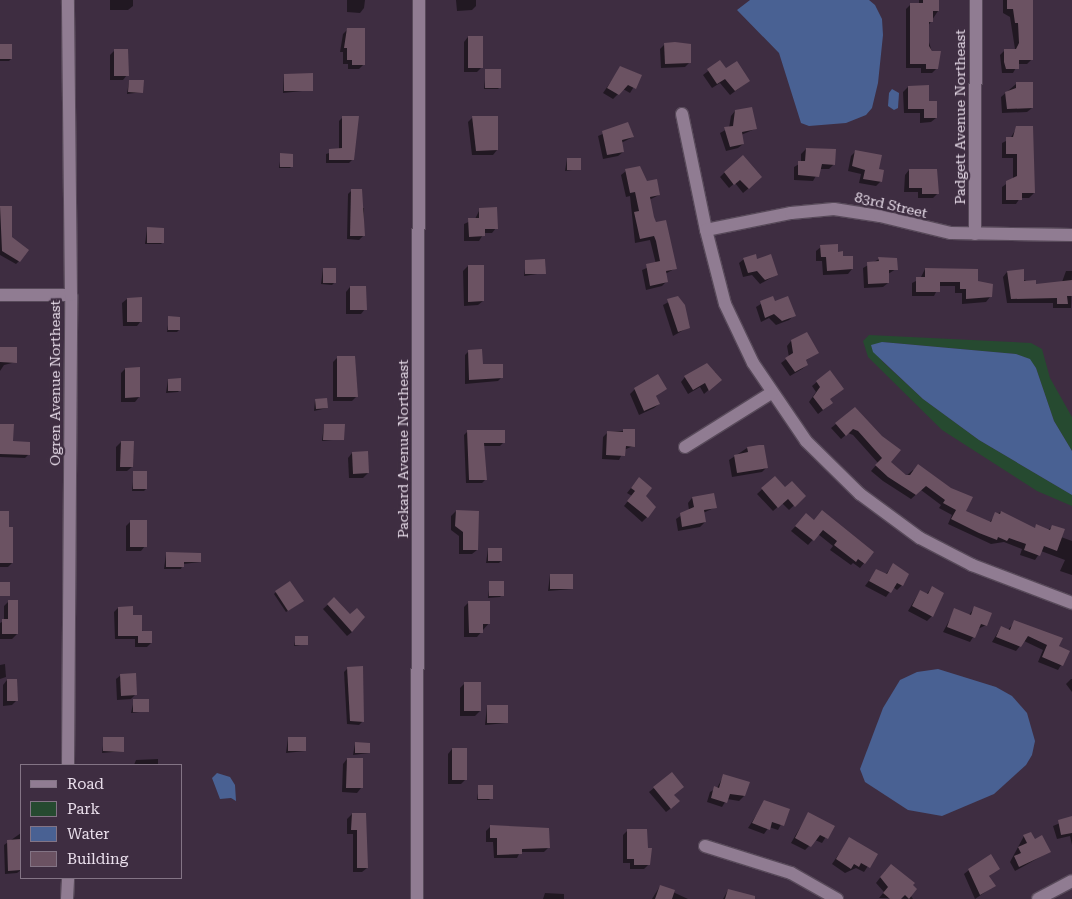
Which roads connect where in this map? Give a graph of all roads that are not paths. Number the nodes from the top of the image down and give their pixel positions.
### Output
1 (68, 0) edge
2 (419, 0) edge
3 (976, 0) edge
4 (682, 114) dead end
5 (706, 230) junction
6 (975, 234) junction
7 (1072, 235) edge
8 (0, 295) edge
9 (71, 295) junction
10 (771, 393) junction
11 (685, 447) dead end
12 (1072, 603) edge
13 (68, 764) edge
14 (705, 846) dead end
15 (68, 879) edge
16 (1072, 881) edge
17 (68, 899) edge
18 (417, 899) edge
19 (837, 899) edge
20 (1038, 899) edge

1 - 9 street, Ogren Avenue Northeast
2 - 18 street, Packard Avenue Northeast
3 - 6 street, Padgett Avenue Northeast
4 - 5 street
5 - 6 street, 83rd Street
5 - 10 street
6 - 7 street, 83rd Street
8 - 9 street
9 - 13 street, Ogren Avenue Northeast
10 - 11 street
10 - 12 street
14 - 19 street
15 - 17 street
16 - 20 street

